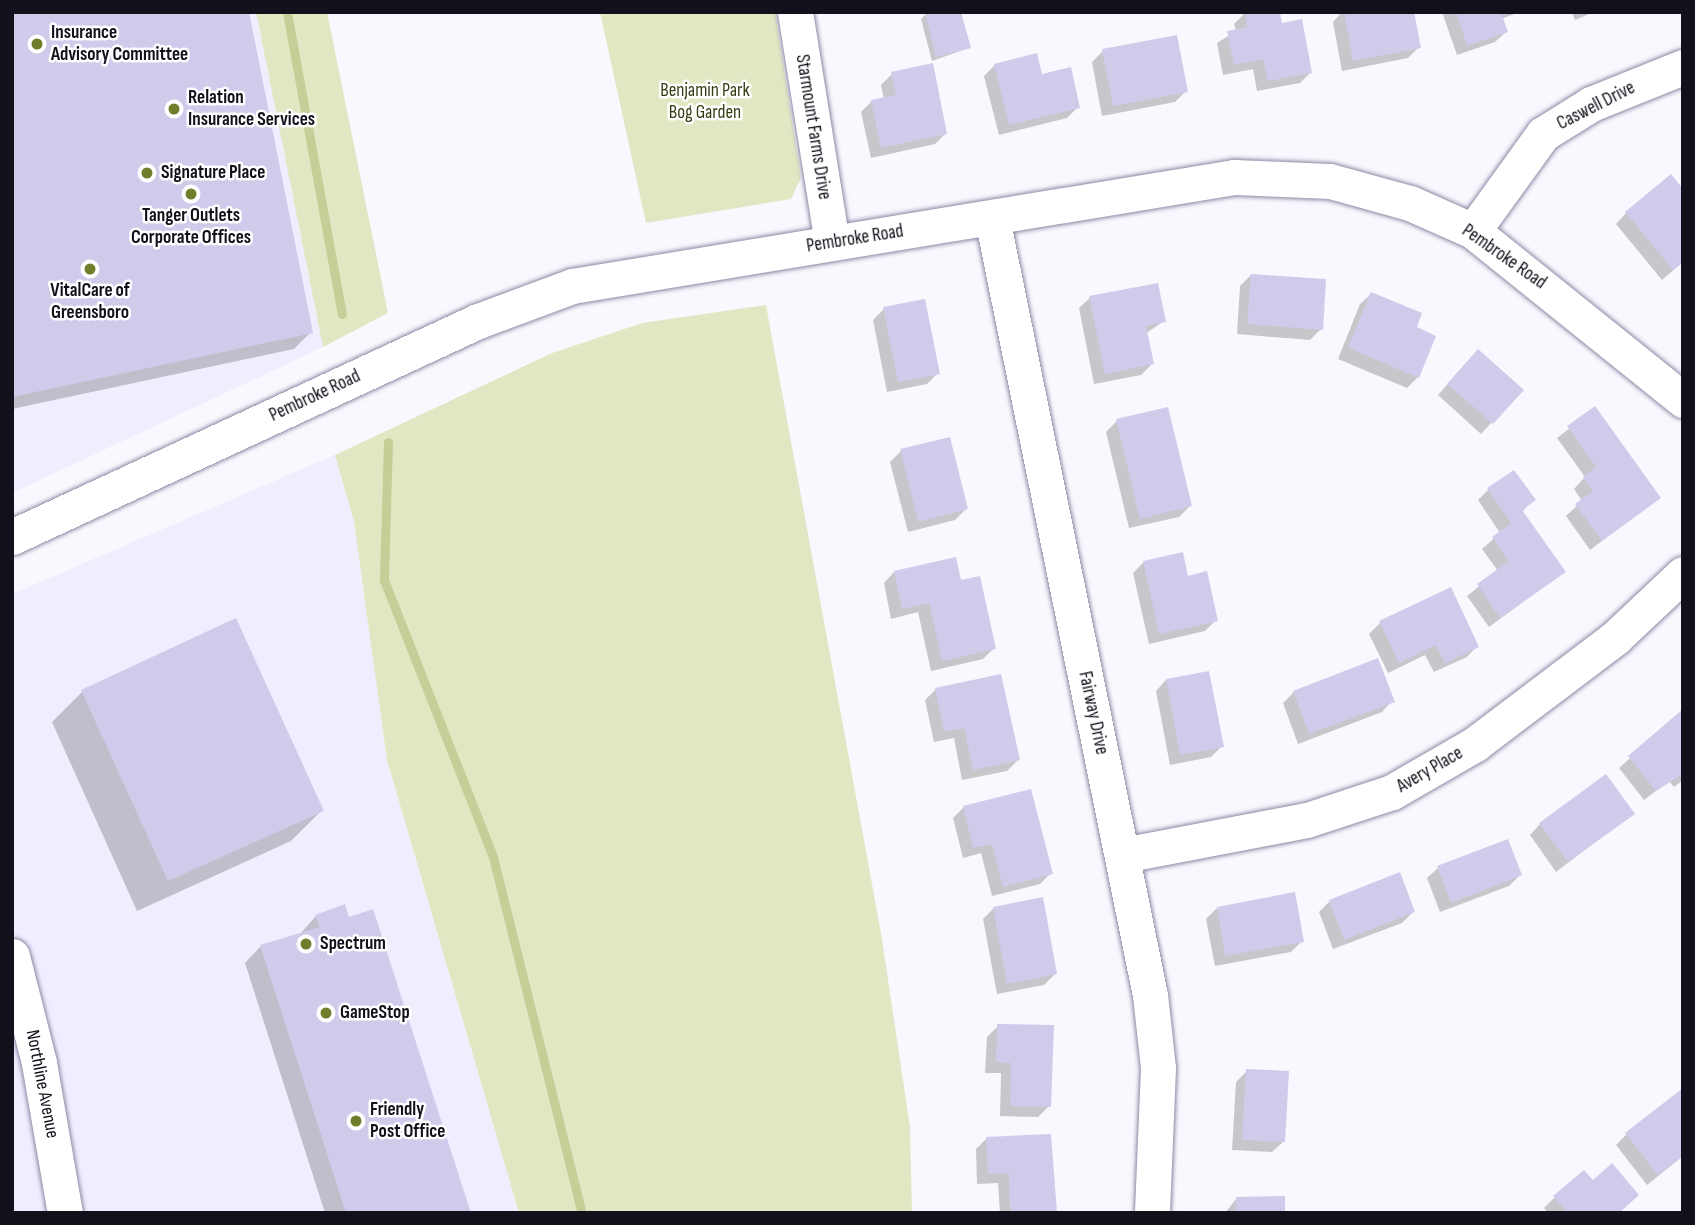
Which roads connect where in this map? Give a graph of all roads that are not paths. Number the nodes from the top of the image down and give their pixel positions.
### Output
1 (795, 12) edge
2 (1683, 67) edge
3 (992, 218) junction
4 (1473, 231) junction
5 (832, 242) junction
6 (1683, 400) edge
7 (12, 537) edge
8 (1683, 574) edge
9 (1123, 855) junction
10 (12, 956) edge
11 (65, 1213) edge
12 (1152, 1213) edge

1 - 5 street, Starmount Farms Drive
2 - 4 street, Caswell Drive
3 - 4 street, Pembroke Road
3 - 5 street, Pembroke Road
3 - 9 street, Fairway Drive
4 - 6 street, Pembroke Road
5 - 7 street, Pembroke Road
8 - 9 street, Avery Place
9 - 12 street, Fairway Drive
10 - 11 street, Northline Avenue

